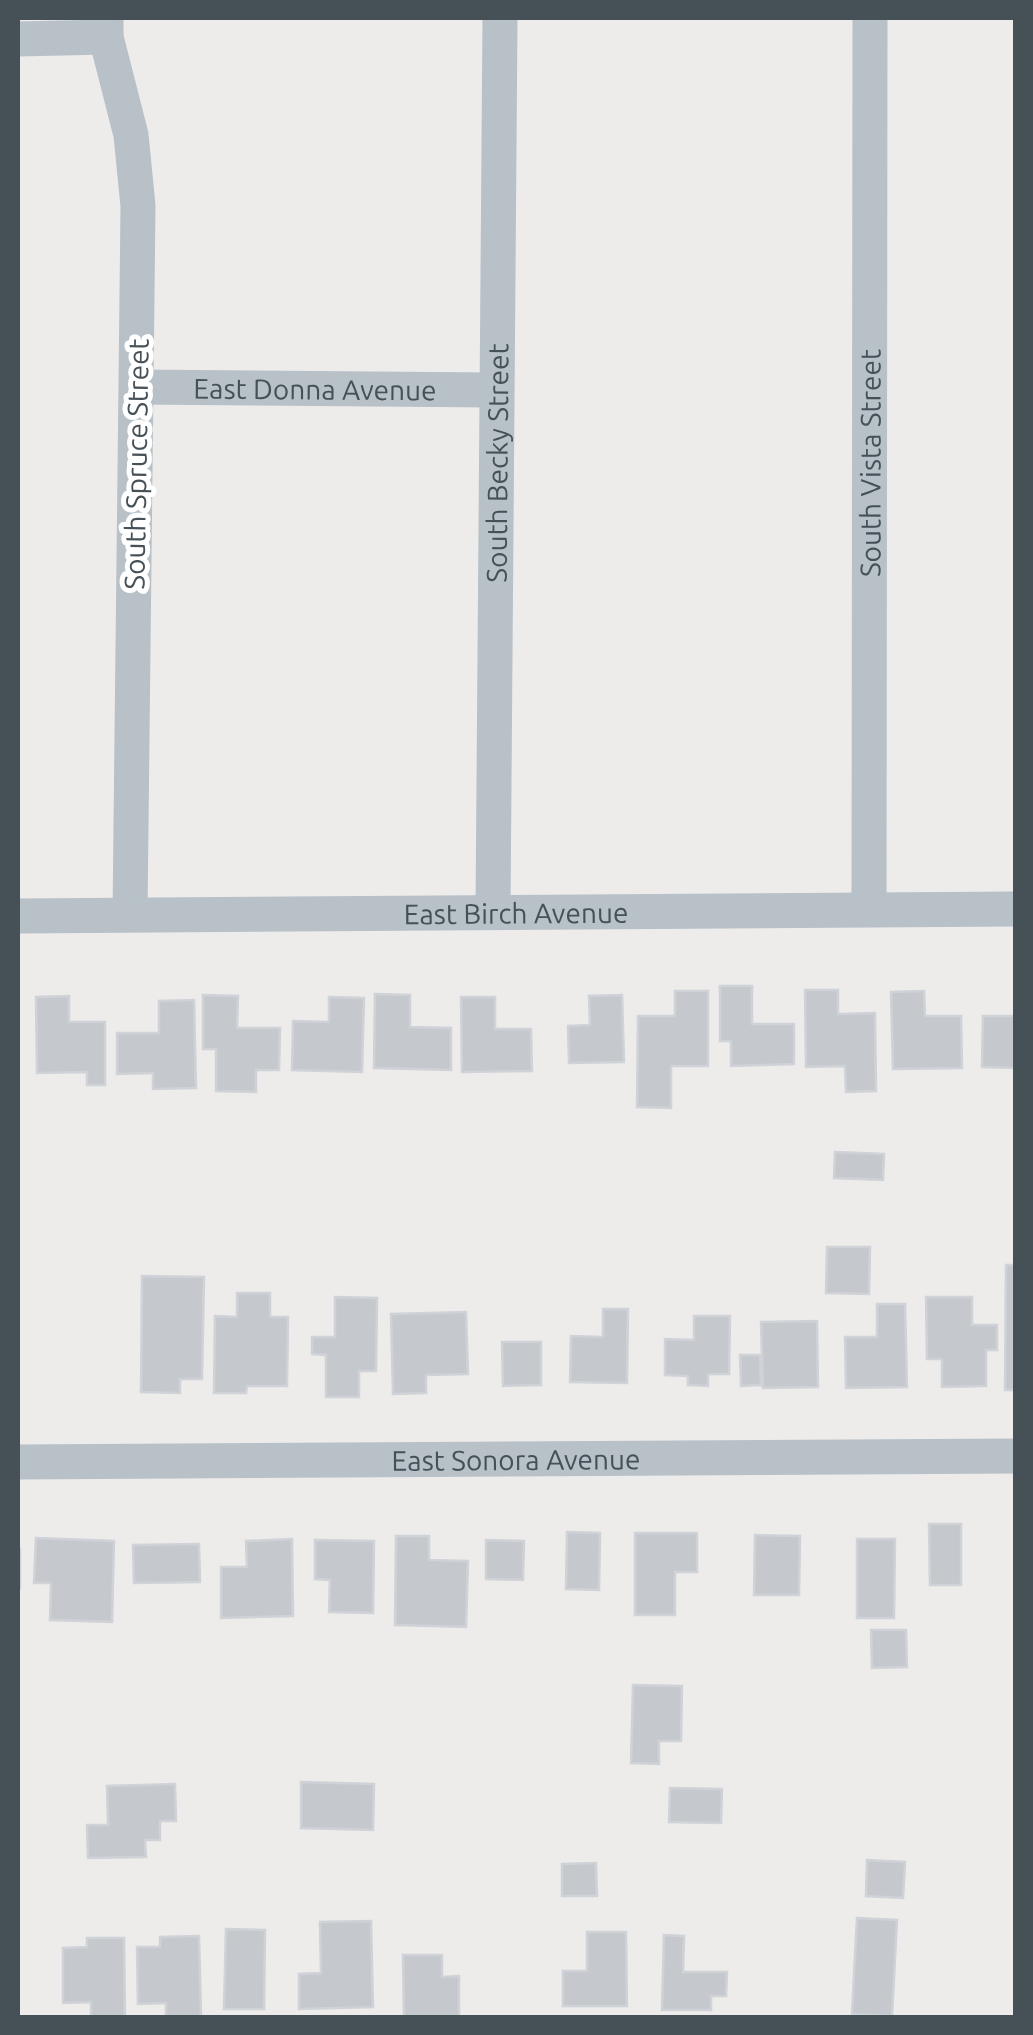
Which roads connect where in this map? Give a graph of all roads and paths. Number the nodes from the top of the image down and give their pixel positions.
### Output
1 (500, 18) edge
2 (870, 18) edge
3 (106, 27) edge
4 (18, 39) edge
5 (137, 387) junction
6 (494, 390) junction
7 (869, 908) junction
8 (1016, 908) edge
9 (493, 911) junction
10 (130, 914) junction
11 (18, 916) edge
12 (1016, 1456) edge
13 (18, 1462) edge

1 - 6 street, South Becky Street
2 - 7 street, South Vista Street
3 - 4 street
3 - 5 street, South Spruce Street
5 - 6 street, East Donna Avenue
5 - 10 street, South Spruce Street
6 - 9 street, South Becky Street
7 - 8 street, East Birch Avenue
7 - 9 street, East Birch Avenue
9 - 10 street, East Birch Avenue
10 - 11 street, East Birch Avenue
12 - 13 street, East Sonora Avenue

